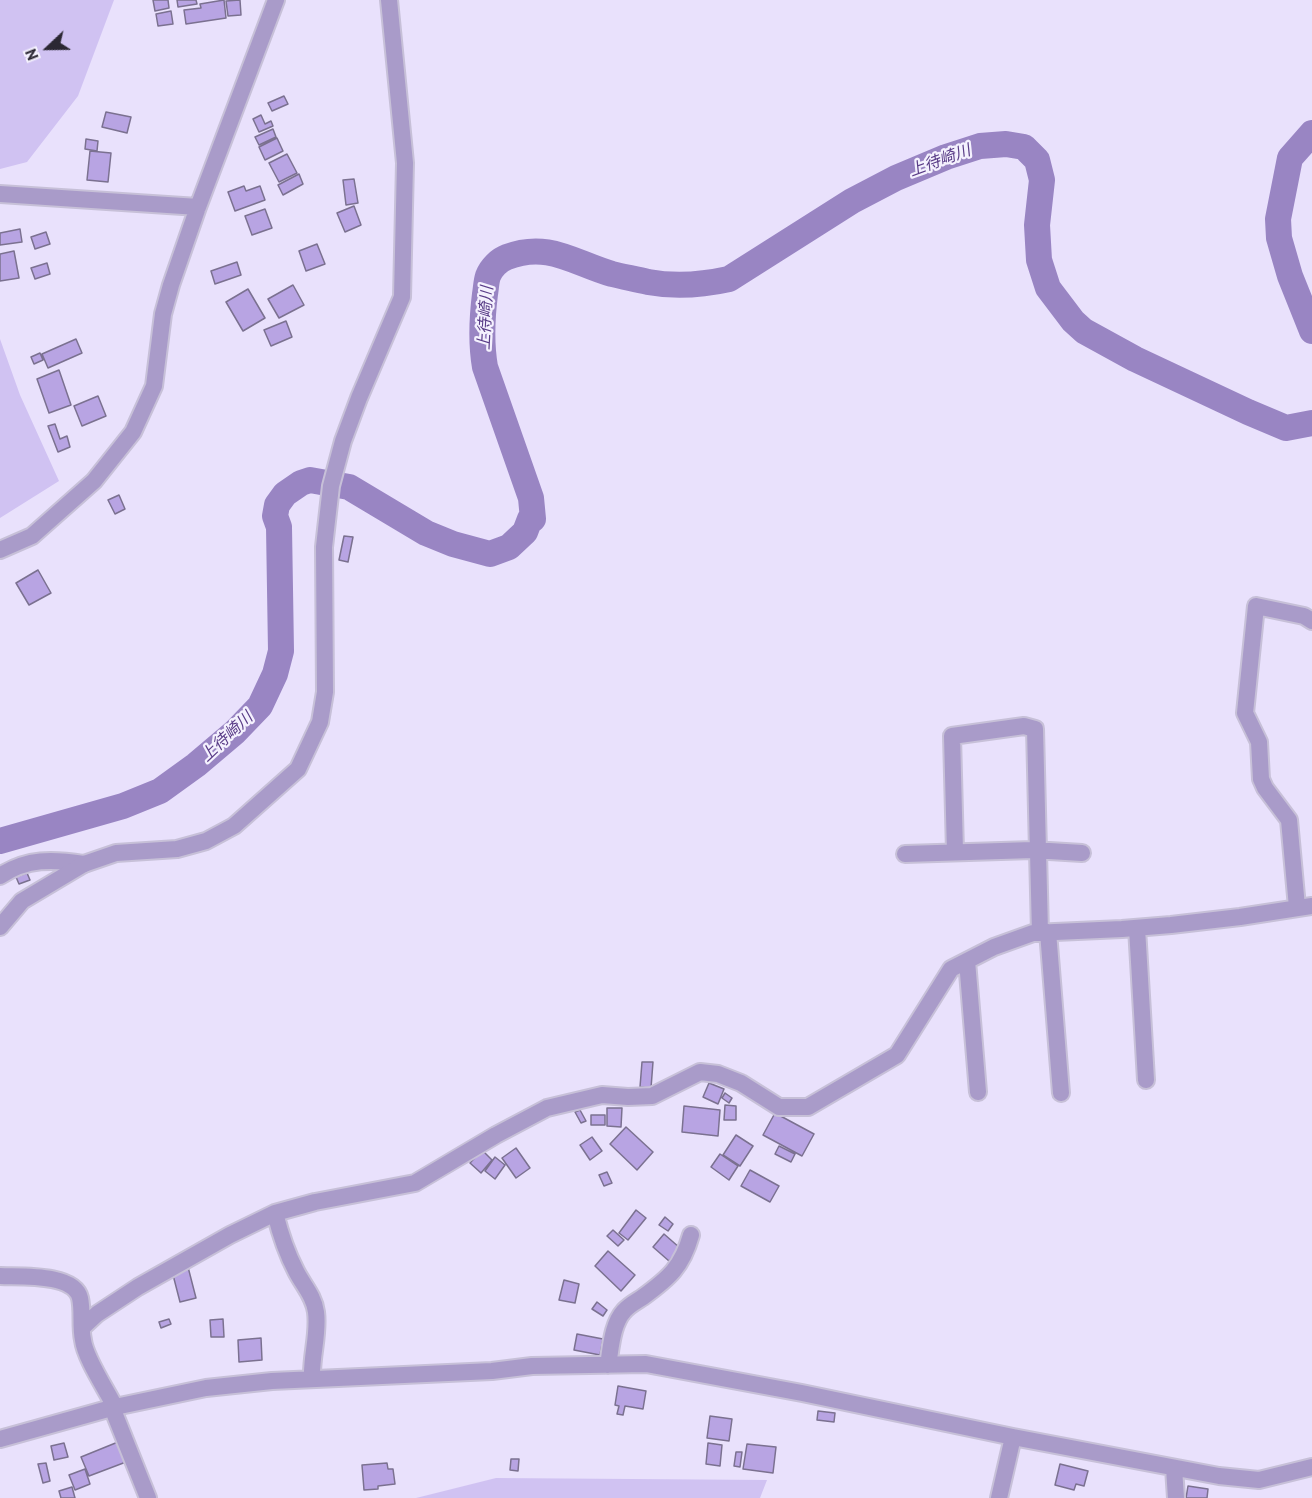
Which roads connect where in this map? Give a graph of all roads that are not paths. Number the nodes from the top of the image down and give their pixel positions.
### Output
1 (276, 0) edge
2 (388, 0) edge
3 (0, 194) edge
4 (198, 207) junction
5 (0, 550) edge
6 (1312, 621) edge
7 (1038, 850) junction
8 (956, 852) junction
9 (1082, 853) dead end
10 (905, 854) dead end
11 (84, 864) junction
12 (0, 876) edge
13 (1305, 907) edge
14 (0, 927) edge
15 (1137, 928) junction
16 (1044, 932) junction
17 (967, 961) junction
18 (1146, 1080) dead end
19 (978, 1092) dead end
20 (1061, 1093) dead end
21 (275, 1213) junction
22 (691, 1235) dead end
23 (0, 1276) edge
24 (83, 1327) junction
25 (608, 1365) junction
26 (312, 1378) junction
27 (115, 1407) junction
28 (1012, 1437) junction
29 (0, 1439) edge
30 (1312, 1467) edge
31 (1174, 1468) junction
32 (148, 1498) edge
33 (999, 1498) edge
34 (1176, 1498) edge

1 - 4 street
2 - 11 street
3 - 4 street
4 - 5 street
6 - 13 street
7 - 8 street
7 - 8 street
7 - 9 street
7 - 16 street
8 - 10 street
11 - 12 street
11 - 14 street
13 - 15 street
15 - 16 street
15 - 18 street
16 - 17 street
16 - 20 street
17 - 19 street
17 - 21 street
21 - 24 street
21 - 26 street
22 - 25 street
23 - 24 street
24 - 27 street
25 - 26 street
25 - 28 street
26 - 27 street
27 - 29 street
27 - 32 street
28 - 31 street
28 - 33 street
30 - 31 street
31 - 34 street

